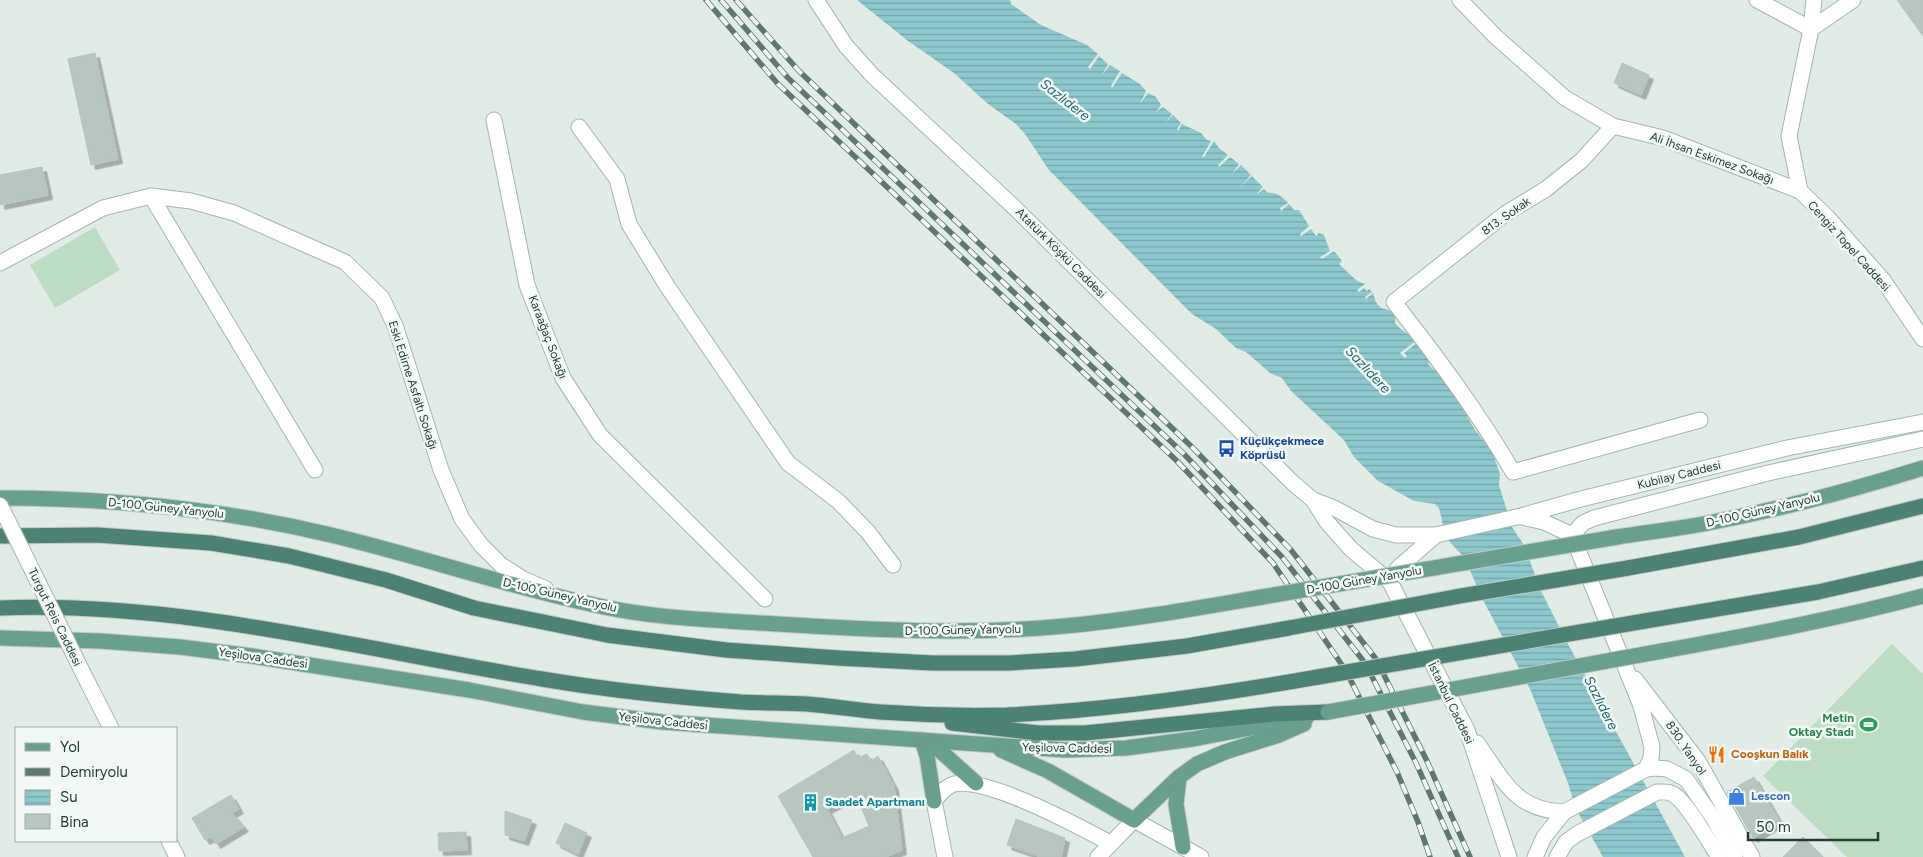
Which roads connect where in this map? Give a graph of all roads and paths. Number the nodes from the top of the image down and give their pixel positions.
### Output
1 (816, 0) edge
2 (1460, 0) edge
3 (1757, 0) edge
4 (1814, 0) edge
5 (1853, 0) edge
6 (1811, 29) junction
7 (494, 120) dead end
8 (1613, 126) junction
9 (579, 127) dead end
10 (1800, 191) junction
11 (151, 196) junction
12 (0, 263) edge
13 (1923, 339) edge
14 (1700, 420) dead end
15 (1923, 422) edge
16 (1923, 439) edge
17 (1923, 468) edge
18 (315, 470) dead end
19 (0, 498) edge
20 (1313, 500) junction
21 (0, 504) edge
22 (1923, 506) edge
23 (1521, 516) junction
24 (1436, 535) junction
25 (1572, 535) junction
26 (0, 536) edge
27 (893, 565) dead end
28 (1923, 568) edge
29 (1390, 582) junction
30 (1923, 596) edge
31 (566, 598) junction
32 (765, 599) dead end
33 (0, 608) edge
34 (0, 638) edge
35 (1628, 670) junction
36 (879, 712) junction
37 (1328, 712) junction
38 (110, 727) edge
39 (1467, 730) junction
40 (922, 740) junction
41 (988, 745) junction
42 (1646, 769) junction
43 (1179, 777) junction
44 (976, 784) junction
45 (934, 801) junction
46 (1564, 812) junction
47 (1134, 820) junction
48 (170, 842) edge
49 (1110, 843) junction
50 (1184, 847) junction
51 (178, 857) edge
52 (945, 857) edge
53 (1098, 857) edge
54 (1201, 857) edge
55 (1510, 857) edge
56 (1535, 857) edge
57 (1557, 857) edge
58 (1719, 857) edge
59 (1735, 857) edge
60 (1752, 857) edge

1 - 20 street, Atatürk Köşkü Caddesi
2 - 8 street, Ali İhsan Eskimez Sokağı
3 - 6 street
4 - 6 street, Cengiz Topel Caddesi
5 - 6 street
6 - 10 street, Cengiz Topel Caddesi
7 - 32 street, Karaağaç Sokağı
8 - 10 street, Ali İhsan Eskimez Sokağı
8 - 14 street, 813. Sokak
9 - 27 street
10 - 13 street, Cengiz Topel Caddesi
11 - 12 street, Eski Edirne Asfaltı Sokağı
11 - 18 street
11 - 31 street, Eski Edirne Asfaltı Sokağı
15 - 23 street, Kubilay Caddesi
16 - 25 street, Kubilay Caddesi
17 - 31 main road, D-100 Güney Yanyolu, bridge
19 - 31 main road, D-100 Güney Yanyolu
20 - 24 street, Kubilay Caddesi
20 - 29 street
21 - 38 street, Turgut Reis Caddesi, bridge
22 - 26 highway, bridge
23 - 24 street, Kubilay Caddesi
23 - 25 street
24 - 29 street
25 - 35 street
28 - 36 highway, bridge
29 - 39 street, İstanbul Caddesi
30 - 37 main road, bridge
33 - 36 highway
34 - 40 main road, Yeşilova Caddesi
35 - 42 street
35 - 60 street, 830. Yanyol
36 - 37 highway
37 - 41 main road, Yeşilova Caddesi
37 - 43 main road
39 - 46 street
39 - 55 street, İstanbul Caddesi
40 - 41 main road, Yeşilova Caddesi
40 - 44 main road
40 - 45 main road
41 - 47 main road
42 - 46 street
42 - 59 street
43 - 47 main road
43 - 50 main road
44 - 45 street
44 - 49 street
45 - 52 street
46 - 56 street
47 - 49 street
47 - 50 street
48 - 51 street
49 - 53 street
50 - 54 street
57 - 58 street

